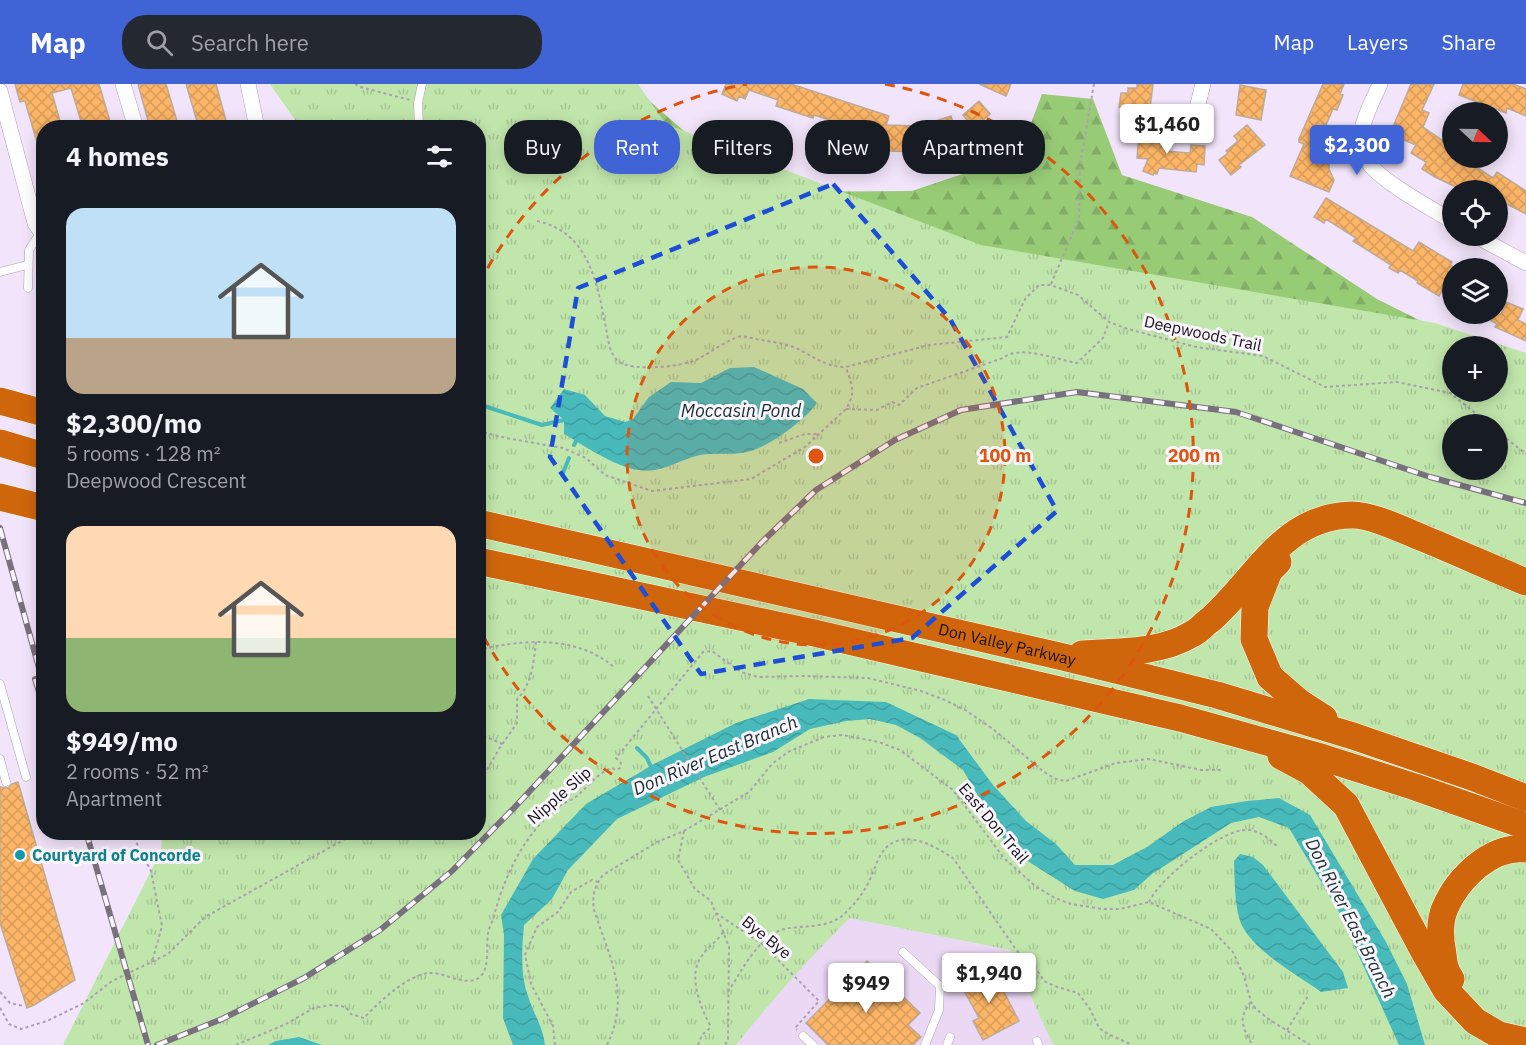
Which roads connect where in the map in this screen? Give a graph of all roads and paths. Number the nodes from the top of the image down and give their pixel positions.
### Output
1 (123, 84) edge
2 (248, 84) edge
3 (356, 84) edge
4 (422, 84) edge
5 (1094, 84) edge
6 (1203, 84) edge
7 (1380, 84) edge
8 (0, 91) edge
9 (418, 103) junction
10 (1197, 108) dead end
11 (134, 120) edge
12 (255, 120) edge
13 (419, 120) edge
14 (1442, 215) edge
15 (537, 221) dead end
16 (36, 223) edge
17 (36, 240) edge
18 (1495, 246) edge
19 (1526, 263) edge
20 (27, 265) junction
21 (0, 272) edge
22 (1051, 285) junction
23 (27, 288) dead end
24 (1109, 322) junction
25 (846, 367) junction
26 (0, 401) edge
27 (846, 409) junction
28 (36, 411) edge
29 (1476, 414) edge
30 (486, 433) edge
31 (818, 434) junction
32 (1508, 440) edge
33 (0, 443) edge
34 (779, 443) dead end
35 (36, 454) edge
36 (1526, 454) edge
37 (0, 497) edge
38 (36, 506) edge
39 (486, 526) edge
40 (486, 563) edge
41 (1526, 582) edge
42 (1526, 594) edge
43 (536, 641) junction
44 (486, 648) edge
45 (1059, 656) junction
46 (615, 668) dead end
47 (0, 684) edge
48 (648, 696) dead end
49 (656, 708) junction
50 (1243, 736) junction
51 (1353, 736) junction
52 (486, 737) edge
53 (502, 744) junction
54 (0, 759) edge
55 (1223, 770) dead end
56 (486, 772) edge
57 (26, 777) dead end
58 (6, 782) dead end
59 (1526, 798) edge
60 (720, 810) junction
61 (1526, 826) edge
62 (684, 831) junction
63 (135, 840) edge
64 (344, 840) edge
65 (1278, 847) dead end
66 (1526, 849) edge
67 (598, 882) junction
68 (1149, 902) junction
69 (716, 913) junction
70 (723, 932) junction
71 (762, 944) junction
72 (903, 952) dead end
73 (152, 962) junction
74 (0, 992) edge
75 (728, 992) junction
76 (1308, 996) dead end
77 (1251, 1002) junction
78 (23, 1006) dead end
79 (0, 1008) edge
80 (1287, 1030) junction
81 (1526, 1031) edge
82 (803, 1036) joint
83 (1526, 1041) edge
84 (236, 1045) edge
85 (555, 1045) edge
86 (607, 1045) edge
87 (698, 1045) edge
88 (725, 1045) edge
89 (813, 1045) edge
90 (925, 1045) edge
91 (1132, 1045) edge
92 (1252, 1045) edge
93 (1310, 1045) edge

1 - 11 street
2 - 12 street
3 - 9 path
4 - 9 lane
5 - 22 path
6 - 10 street
7 - 14 street
8 - 16 street
9 - 13 lane
15 - 25 path
17 - 20 lane
18 - 19 street
20 - 21 lane
20 - 23 lane
22 - 24 path, Deepwoods Trail
22 - 25 path
24 - 27 path
24 - 29 path, Deepwoods Trail
25 - 27 path
26 - 28 highway
27 - 31 path
30 - 31 path
31 - 34 path
32 - 36 path
33 - 35 highway
37 - 38 highway
39 - 45 highway, Don Valley Parkway
40 - 50 highway, Don Valley Parkway
41 - 45 highway
42 - 51 highway
43 - 44 path
43 - 46 path
43 - 53 path
45 - 51 highway, Don Valley Parkway
47 - 57 lane
48 - 49 path
49 - 55 path
49 - 60 path
49 - 84 path, Nipple Slip
50 - 61 highway, Don Valley Parkway
50 - 83 highway
51 - 59 highway, Don Valley Parkway
52 - 53 path
53 - 56 path
54 - 58 lane
60 - 62 path, East Don Trail
60 - 68 path, East Don Trail
62 - 67 path, East Don Trail
62 - 69 path
63 - 73 path
64 - 73 path
65 - 68 path
66 - 81 highway
67 - 85 path, East Don Trail
67 - 86 path
68 - 77 path
69 - 70 path
69 - 71 path, Bye Bye
70 - 75 path
70 - 87 path
71 - 75 path
71 - 82 path, Bye Bye
71 - 91 path
72 - 90 lane
73 - 79 path
74 - 78 path
75 - 88 path
76 - 80 path
77 - 80 path
77 - 92 path
80 - 93 path
82 - 89 lane

